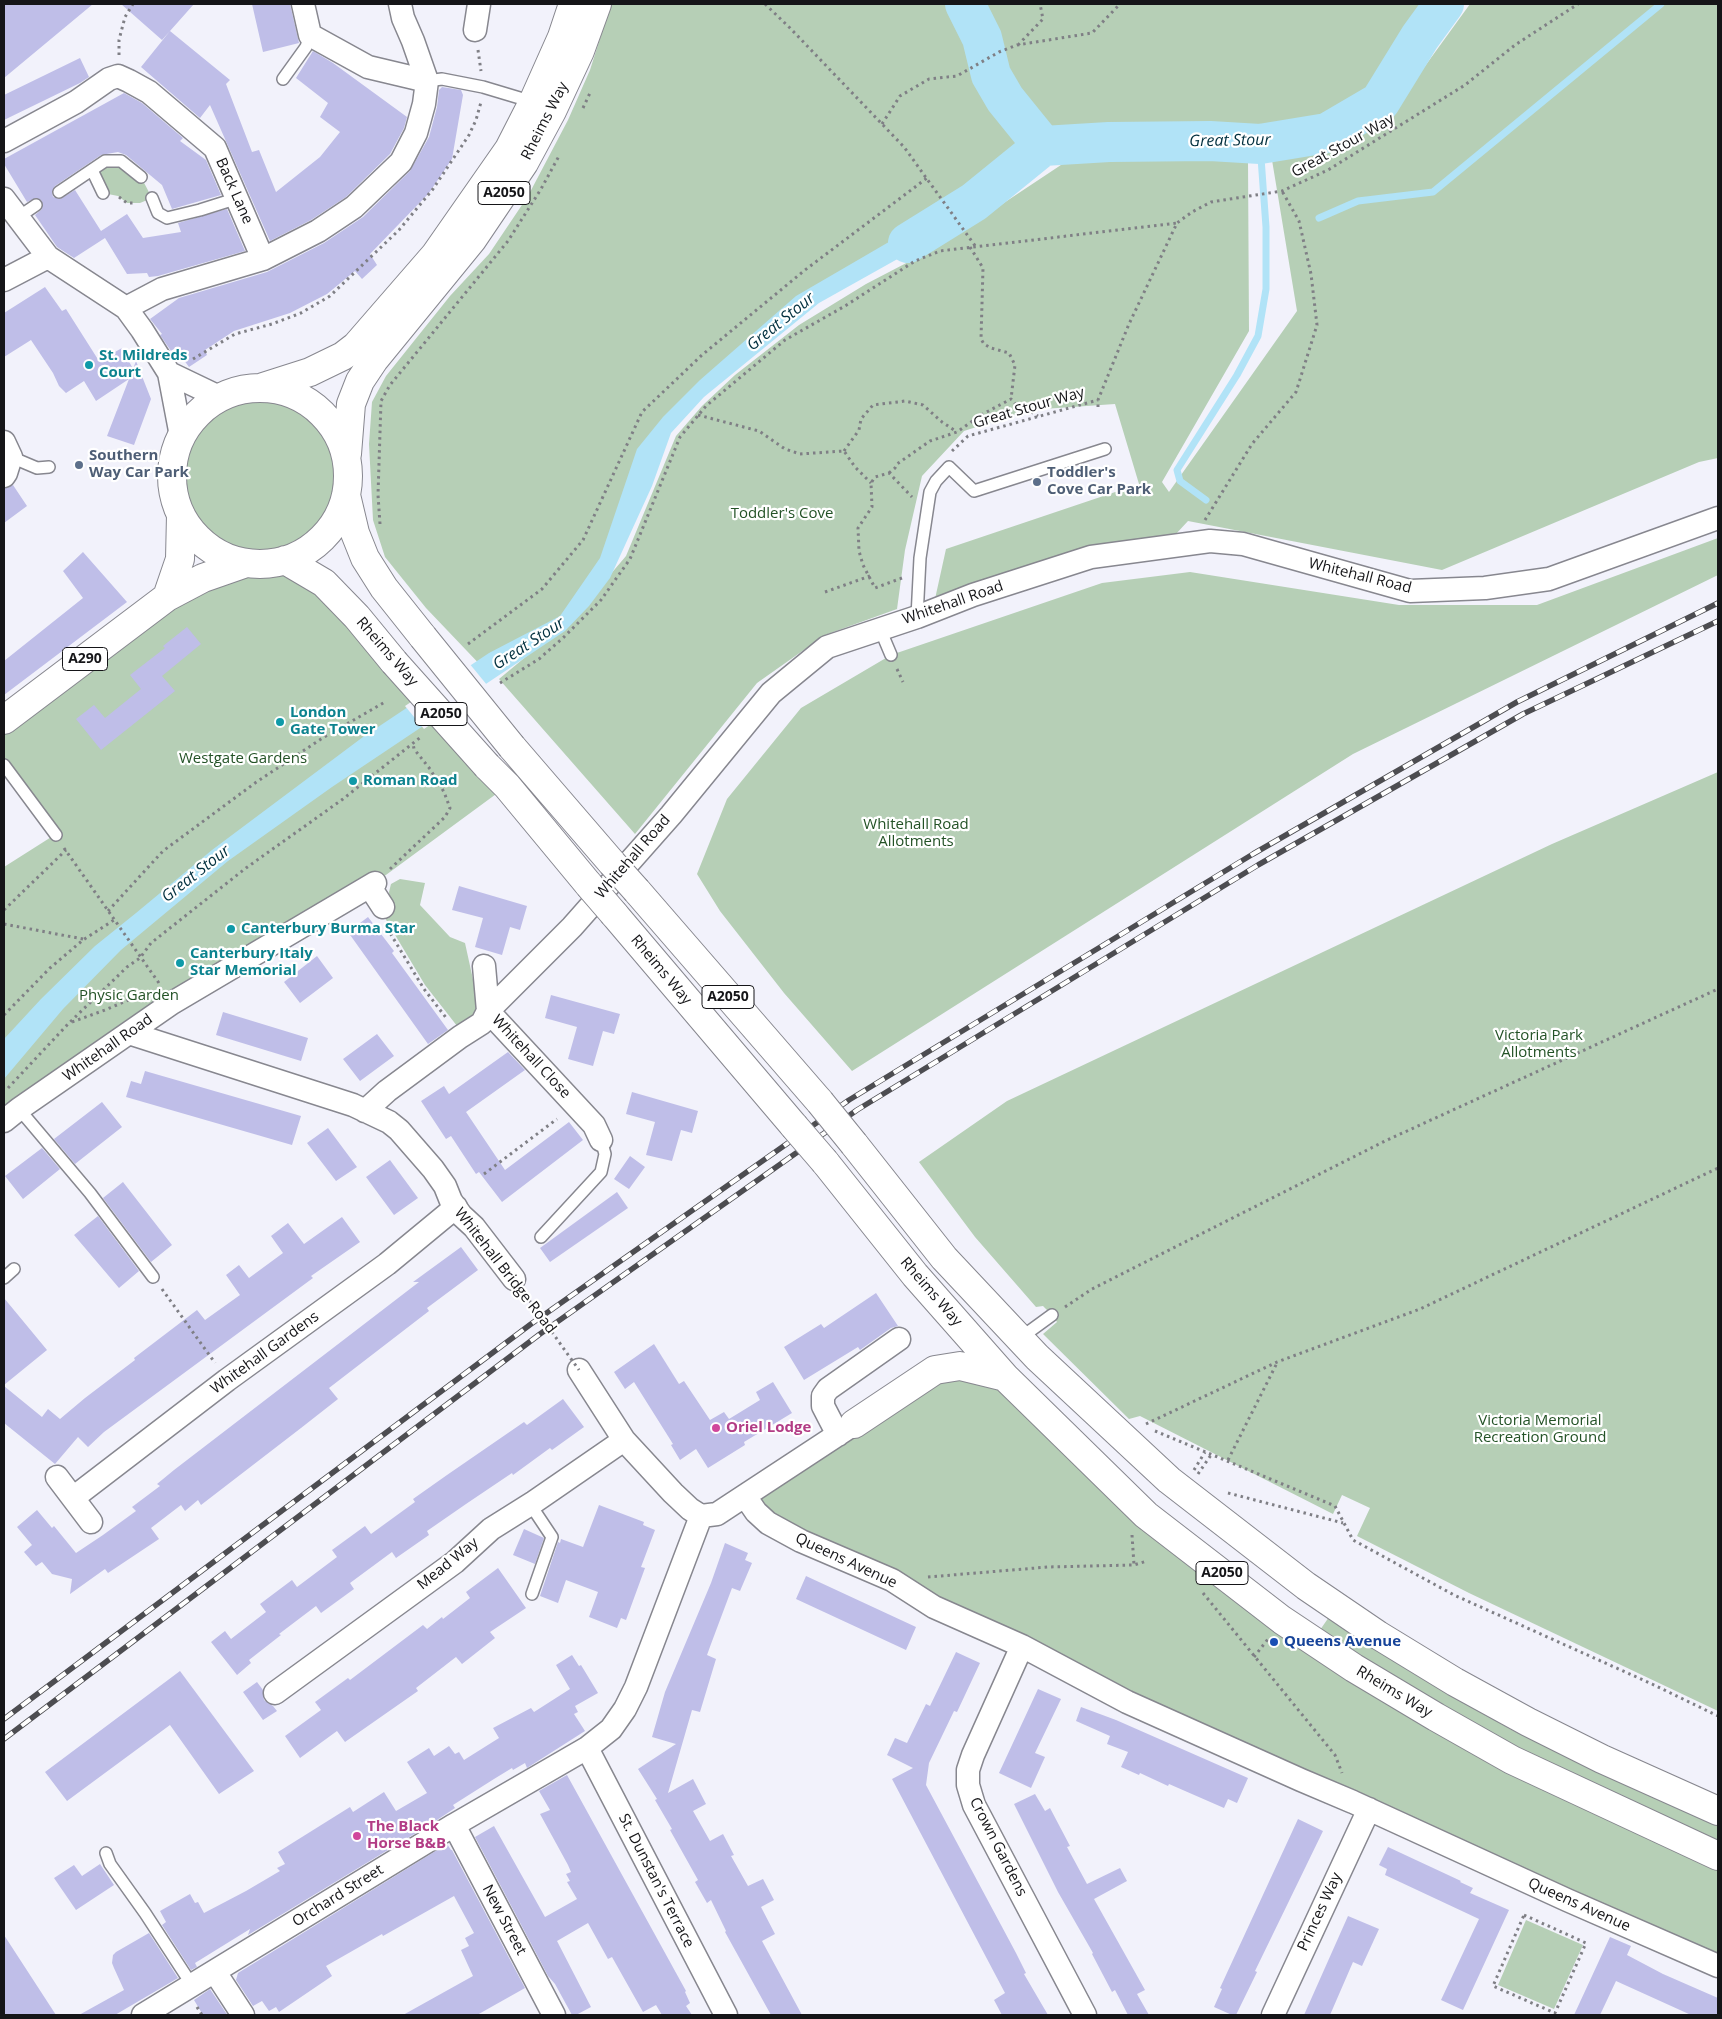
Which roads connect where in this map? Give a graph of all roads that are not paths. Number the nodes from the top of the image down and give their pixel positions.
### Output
1 (303, 4) edge
2 (400, 4) edge
3 (479, 4) edge
4 (573, 4) edge
5 (597, 4) edge
6 (475, 30) road end
7 (310, 35) junction
8 (283, 79) dead end
9 (427, 81) junction
10 (533, 102) junction
11 (4, 141) edge
12 (92, 170) junction
13 (141, 177) dead end
14 (59, 192) dead end
15 (103, 193) dead end
16 (152, 198) dead end
17 (238, 198) junction
18 (4, 199) edge
19 (36, 205) dead end
20 (17, 218) junction
21 (48, 257) junction
22 (263, 259) junction
23 (4, 280) edge
24 (126, 308) junction
25 (169, 373) junction
26 (261, 387) junction
27 (219, 397) junction
28 (181, 436) junction
29 (1106, 449) dead end
30 (347, 458) junction
31 (6, 459) edge
32 (49, 467) dead end
33 (346, 495) junction
34 (181, 515) junction
35 (1718, 518) edge
36 (286, 560) junction
37 (246, 563) junction
38 (167, 597) junction
39 (917, 617) junction
40 (880, 629) junction
41 (891, 655) dead end
42 (4, 720) edge
43 (4, 765) edge
44 (56, 834) road end
45 (383, 914) road end
46 (484, 966) dead end
47 (488, 1010) junction
48 (129, 1033) junction
49 (365, 1111) junction
50 (11, 1115) edge
51 (601, 1140) joint
52 (456, 1208) junction
53 (541, 1237) dead end
54 (14, 1269) dead end
55 (153, 1277) road end
56 (4, 1278) edge
57 (514, 1279) road end
58 (1052, 1315) road end
59 (899, 1339) dead end
60 (1020, 1339) junction
61 (579, 1370) road end
62 (1005, 1377) junction
63 (846, 1429) junction
64 (624, 1440) junction
65 (57, 1477) dead end
66 (746, 1496) junction
67 (73, 1498) junction
68 (530, 1504) junction
69 (701, 1516) junction
70 (91, 1522) dead end
71 (532, 1594) dead end
72 (1022, 1646) junction
73 (275, 1693) dead end
74 (587, 1748) junction
75 (1361, 1806) junction
76 (1718, 1811) edge
77 (454, 1825) junction
78 (106, 1853) dead end
79 (1718, 1856) edge
80 (1718, 1966) edge
81 (215, 1972) junction
82 (192, 1985) junction
83 (143, 2015) edge
84 (243, 2015) edge
85 (554, 2015) edge
86 (726, 2015) edge
87 (1085, 2015) edge
88 (1273, 2015) edge

1 - 7 street
2 - 9 street
3 - 6 street
4 - 10 main road, Rheims Way / A2050
5 - 30 main road, Rheims Way / A2050
7 - 8 lane
7 - 9 street
9 - 10 lane
9 - 22 street
10 - 26 main road, Rheims Way / A2050
11 - 17 street, Back Lane
12 - 13 lane
12 - 14 lane
12 - 15 lane
16 - 17 lane
17 - 22 street, Back Lane
18 - 20 street
19 - 20 lane
20 - 21 street
21 - 23 street
21 - 24 street
22 - 24 street
24 - 25 street
25 - 27 street
25 - 28 street
26 - 27 main road
26 - 30 main road
27 - 28 main road
28 - 34 main road
29 - 39 lane
30 - 33 main road
31 - 32 lane
33 - 36 main road
33 - 60 main road, A2050, bridge
34 - 37 main road
34 - 38 main road
35 - 39 street, Whitehall Road
36 - 37 main road
36 - 62 main road, Rheims Way / A2050, bridge
37 - 38 main road, A290
38 - 42 main road, A290
39 - 40 street, Whitehall Road
40 - 41 lane
40 - 47 street, Whitehall Road
43 - 44 lane
45 - 48 street, Whitehall Road
46 - 47 street, Whitehall Close
47 - 49 street, Whitehall Road
47 - 51 street, Whitehall Close
48 - 49 street, Whitehall Bridge Road
48 - 50 street, Whitehall Road
49 - 52 street, Whitehall Bridge Road
50 - 55 lane
51 - 53 lane
52 - 57 street, Whitehall Bridge Road
52 - 67 street, Whitehall Gardens
54 - 56 lane
58 - 60 lane
59 - 63 street
60 - 76 main road, A2050
61 - 64 street
62 - 63 main road
62 - 79 main road, Rheims Way / A2050
63 - 66 street
64 - 68 street, Mead Way
64 - 69 street
65 - 67 street
66 - 69 street
66 - 72 street, Queens Avenue
67 - 70 street
68 - 71 lane
68 - 73 street, Mead Way
69 - 74 street
72 - 75 street, Queens Avenue
72 - 87 street, Crown Gardens
74 - 77 street, Orchard Street
74 - 86 street, St. Dunstan's Terrace
75 - 80 street, Queens Avenue
75 - 88 street, Princes Way
77 - 81 street, Orchard Street
77 - 85 street, New Street
78 - 82 lane
81 - 82 street, Orchard Street
81 - 84 street
82 - 83 street, Orchard Street

